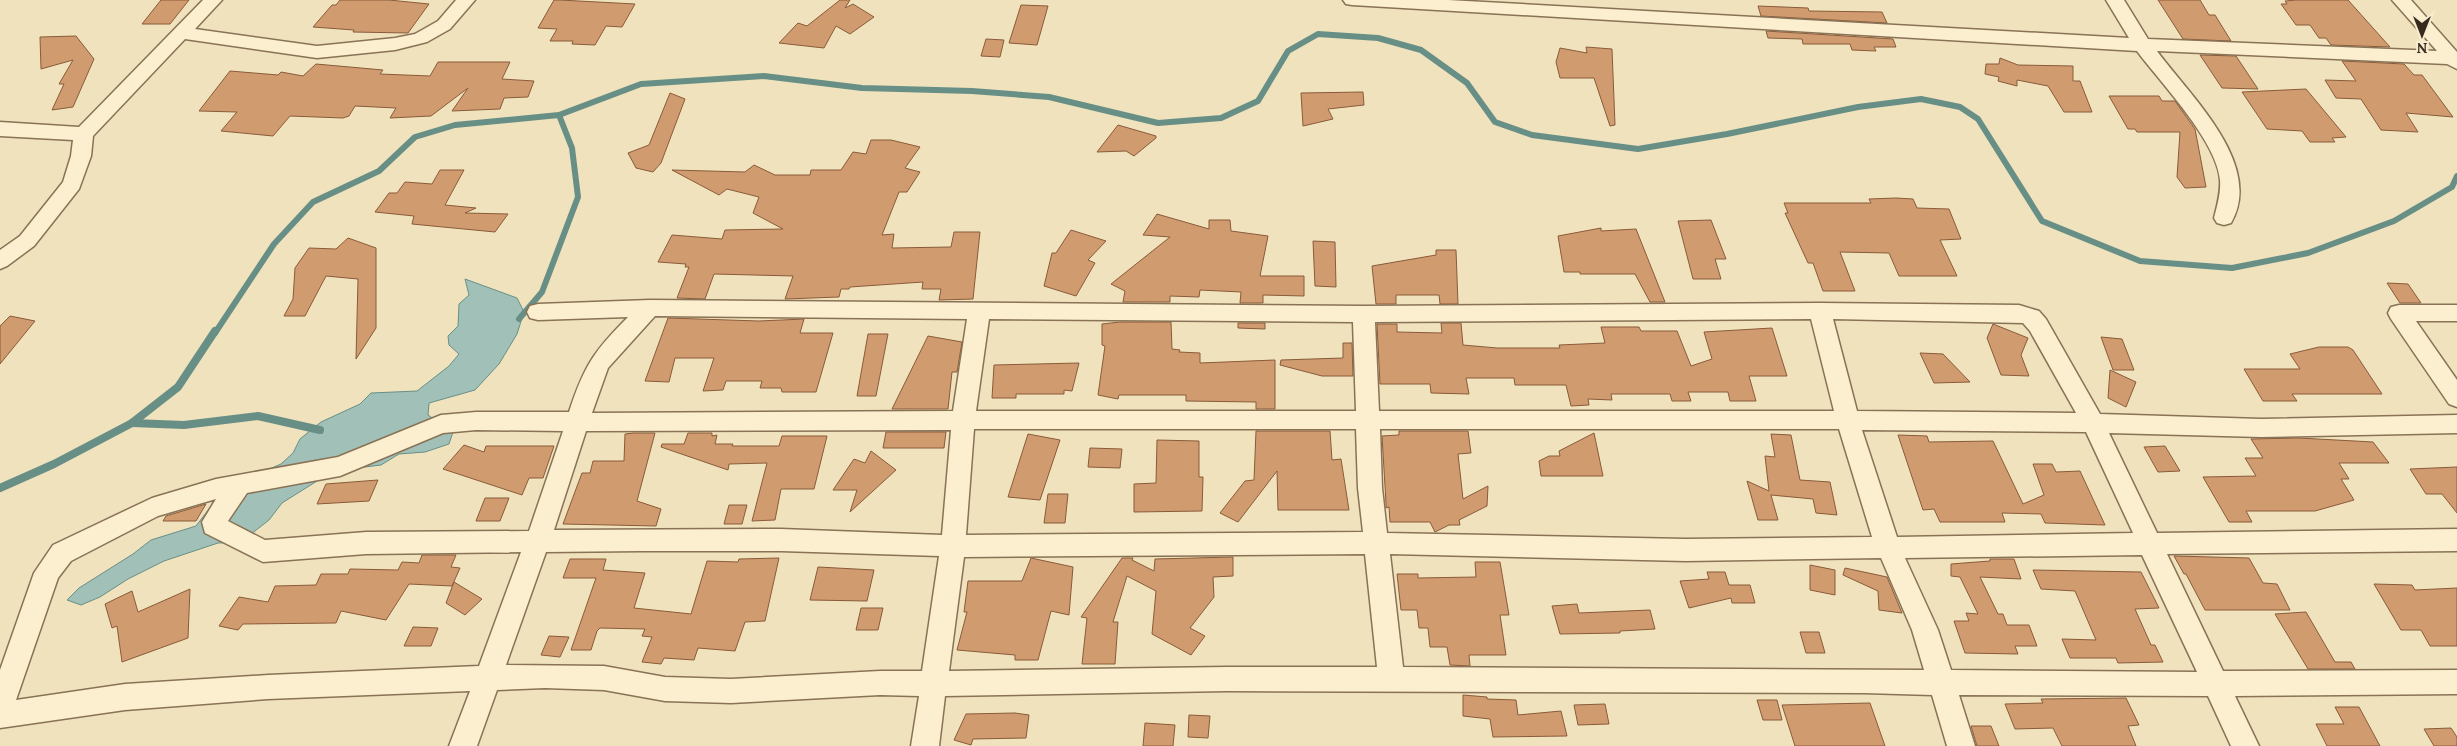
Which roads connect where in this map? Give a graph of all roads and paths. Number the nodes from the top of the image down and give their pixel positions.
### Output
1 (214, 0) edge
2 (466, 0) edge
3 (1352, 0) edge
4 (2115, 0) edge
5 (2401, 0) edge
6 (1584, 6) edge
7 (181, 33) junction
8 (2142, 45) junction
9 (2456, 60) edge
10 (0, 129) edge
11 (84, 134) junction
12 (2224, 218) dead end
13 (0, 260) edge
14 (650, 308) junction
15 (979, 310) junction
16 (1820, 311) junction
17 (538, 312) dead end
18 (2457, 313) edge
19 (1364, 314) junction
20 (2457, 398) edge
21 (964, 420) junction
22 (1367, 420) junction
23 (1848, 420) junction
24 (578, 423) junction
25 (2093, 423) junction
26 (2457, 424) edge
27 (238, 484) junction
28 (2457, 540) edge
29 (536, 543) junction
30 (1376, 543) junction
31 (2150, 544) junction
32 (953, 546) junction
33 (1888, 547) junction
34 (487, 678) junction
35 (1391, 678) junction
36 (2457, 682) edge
37 (1942, 683) junction
38 (932, 684) junction
39 (2214, 685) junction
40 (0, 708) edge
41 (0, 715) edge
42 (462, 746) edge
43 (925, 746) edge
44 (1961, 746) edge
45 (2245, 746) edge

1 - 7 street
2 - 7 street
3 - 6 street
4 - 8 street
5 - 9 street
6 - 8 street
7 - 11 street
8 - 9 street
8 - 12 street
10 - 11 street
11 - 13 street
14 - 15 street
14 - 17 street
14 - 24 street
15 - 19 street
15 - 21 street
16 - 19 street
16 - 23 street
16 - 25 street
18 - 20 street
19 - 22 street
21 - 22 street
21 - 24 street
21 - 32 street
22 - 23 street
22 - 30 street
23 - 25 street
23 - 33 street
24 - 27 street
24 - 29 street
25 - 26 street
25 - 31 street
27 - 29 street
27 - 40 street
28 - 31 street
29 - 32 street
29 - 34 street
30 - 32 street
30 - 33 street
30 - 35 street
31 - 33 street
31 - 39 street
32 - 38 street
33 - 37 street
34 - 38 street
34 - 41 street
34 - 42 street
35 - 37 street
35 - 38 street
36 - 39 street
37 - 39 street
37 - 44 street
38 - 43 street
39 - 45 street

